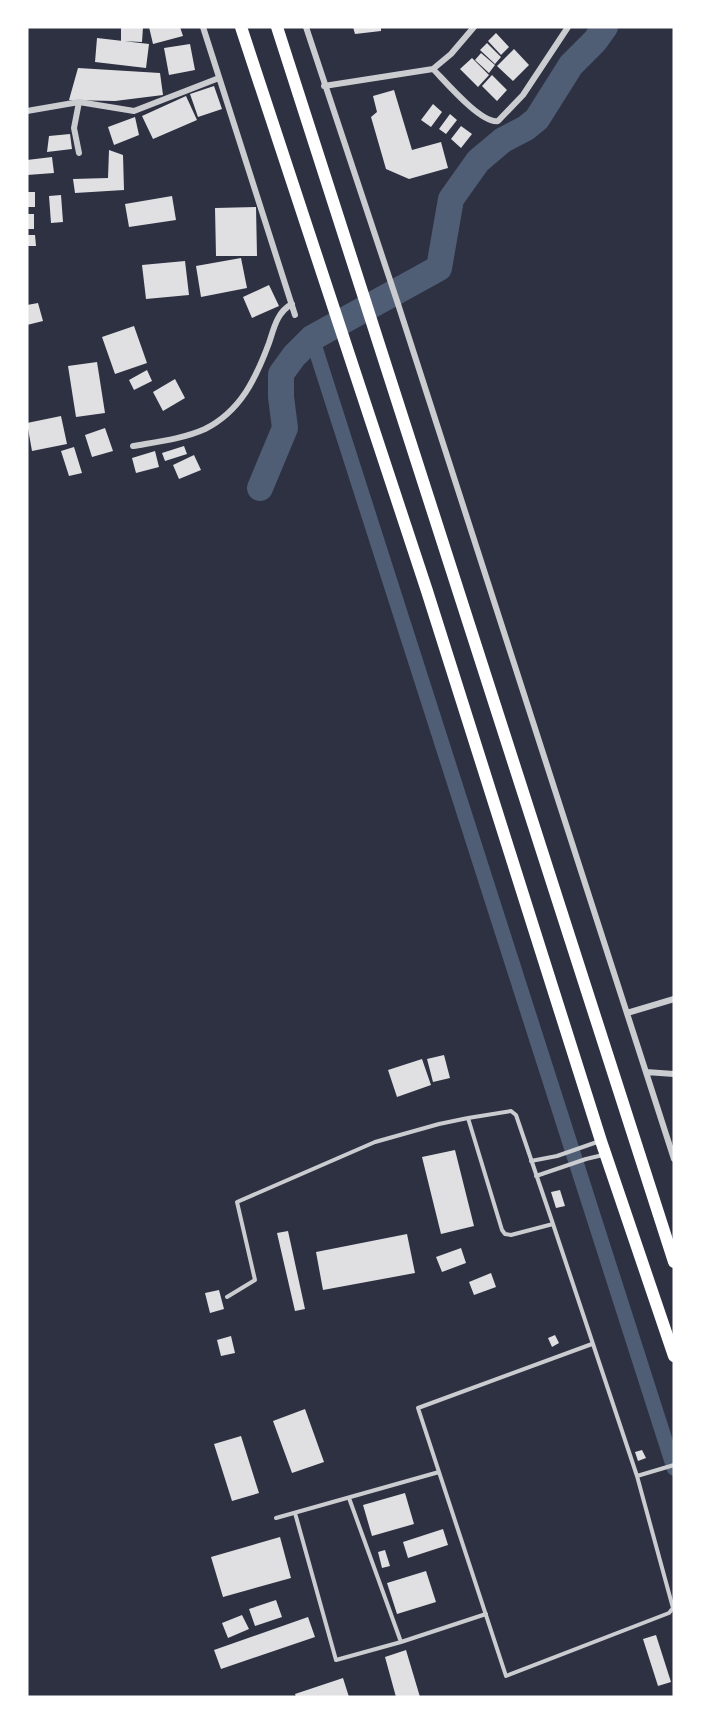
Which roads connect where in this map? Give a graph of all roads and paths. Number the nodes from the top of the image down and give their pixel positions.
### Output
1 (203, 27) edge
2 (241, 27) edge
3 (277, 27) edge
4 (306, 27) edge
5 (474, 27) edge
6 (568, 27) edge
7 (433, 69) junction
8 (219, 78) junction
9 (324, 86) junction
10 (79, 102) junction
11 (27, 111) edge
12 (79, 153) dead end
13 (292, 304) junction
14 (295, 315) dead end
15 (133, 446) dead end
16 (674, 999) edge
17 (627, 1013) junction
18 (646, 1072) junction
19 (674, 1074) edge
20 (468, 1118) junction
21 (601, 1141) junction
22 (606, 1155) junction
23 (674, 1159) edge
24 (531, 1161) junction
25 (536, 1176) junction
26 (553, 1224) junction
27 (674, 1262) edge
28 (227, 1297) dead end
29 (592, 1344) junction
30 (674, 1356) edge
31 (674, 1465) edge
32 (439, 1472) junction
33 (637, 1476) junction
34 (349, 1498) junction
35 (295, 1513) junction
36 (276, 1518) dead end
37 (486, 1614) junction
38 (401, 1642) junction

1 - 8 street
2 - 21 main road
3 - 27 main road
4 - 9 street
5 - 7 street
6 - 7 street
7 - 9 street
8 - 10 street
8 - 13 street
9 - 17 street
10 - 11 street
10 - 12 street
13 - 14 street
13 - 15 street
16 - 17 street
17 - 18 street
18 - 19 street
18 - 23 street
20 - 24 lane
20 - 26 lane
20 - 28 lane
21 - 22 main road
21 - 24 lane
22 - 25 lane
22 - 30 main road
24 - 25 lane
25 - 26 lane
26 - 29 lane
29 - 32 lane
29 - 33 lane
31 - 33 lane
32 - 34 lane
32 - 37 lane
33 - 37 lane
34 - 35 lane
34 - 38 lane
35 - 36 lane
35 - 38 lane
37 - 38 lane

